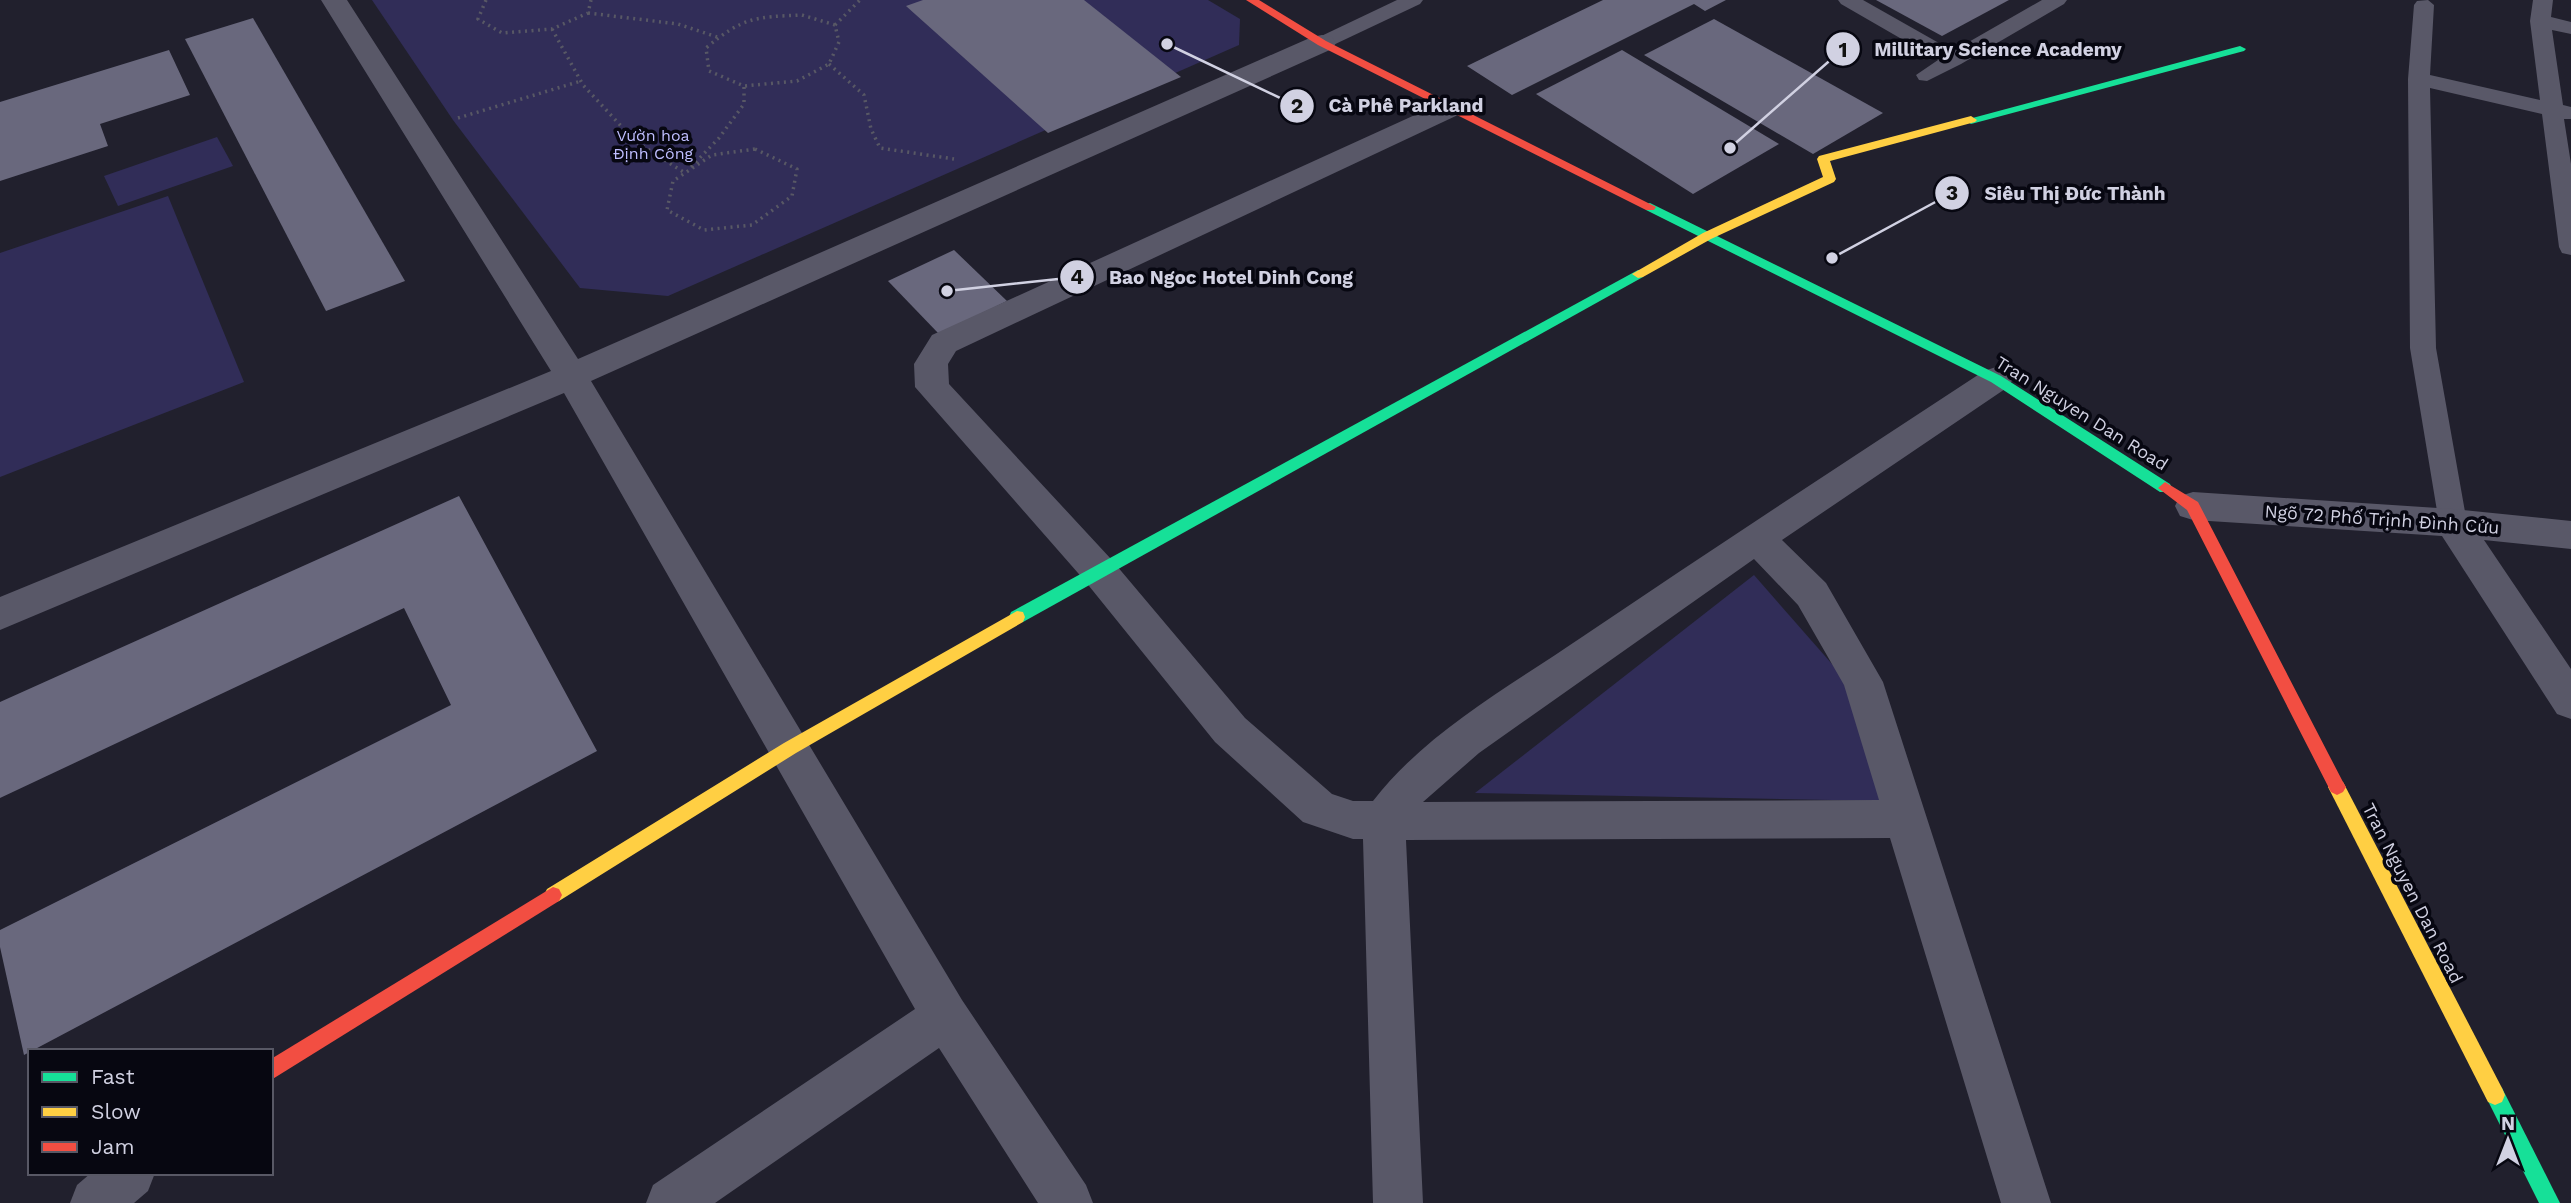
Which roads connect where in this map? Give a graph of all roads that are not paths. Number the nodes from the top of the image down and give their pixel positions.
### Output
1 (334, 0) edge
2 (1251, 0) edge
3 (1413, 0) edge
4 (1848, 0) edge
5 (2057, 0) edge
6 (2424, 5) dead end
7 (2541, 10) edge
8 (2571, 28) edge
9 (1322, 43) junction
10 (2240, 49) dead end
11 (1954, 60) junction
12 (1927, 75) dead end
13 (2419, 79) junction
14 (1450, 108) junction
15 (2561, 112) edge
16 (2566, 186) edge
17 (1707, 236) junction
18 (2571, 247) edge
19 (571, 376) junction
20 (1996, 379) junction
21 (2193, 506) junction
22 (2453, 523) junction
23 (2571, 535) edge
24 (1757, 538) junction
25 (1098, 570) junction
26 (0, 614) edge
27 (2571, 702) edge
28 (790, 748) junction
29 (1906, 819) junction
30 (1384, 821) junction
31 (945, 1016) junction
32 (273, 1069) edge
33 (128, 1175) edge
34 (95, 1203) edge
35 (671, 1203) edge
36 (1068, 1203) edge
37 (1398, 1203) edge
38 (2026, 1203) edge
39 (2550, 1203) edge

1 - 19 street
2 - 9 street, Tran Nguyen Dan Road
3 - 9 lane
4 - 11 lane
5 - 11 lane
6 - 13 lane
7 - 8 lane
7 - 15 lane
9 - 14 street, Tran Nguyen Dan Road
9 - 19 street
10 - 17 street
11 - 12 lane
13 - 15 lane
13 - 22 lane
14 - 17 street, Tran Nguyen Dan Road
14 - 25 street
15 - 16 lane
16 - 18 lane
17 - 20 street, Tran Nguyen Dan Road
17 - 25 street
19 - 26 street
19 - 28 street
20 - 21 street, Tran Nguyen Dan Road
20 - 24 street
21 - 22 street, Ngõ 72 Phố Trịnh Đình Cửu
21 - 39 street, Tran Nguyen Dan Road
22 - 23 street, Ngõ 72 Phố Trịnh Đình Cửu
22 - 27 street
24 - 29 street
24 - 30 street
25 - 28 street
25 - 30 street
28 - 31 street
28 - 32 street
29 - 30 street
29 - 38 street
30 - 37 street
31 - 35 street
31 - 36 street
33 - 34 street

